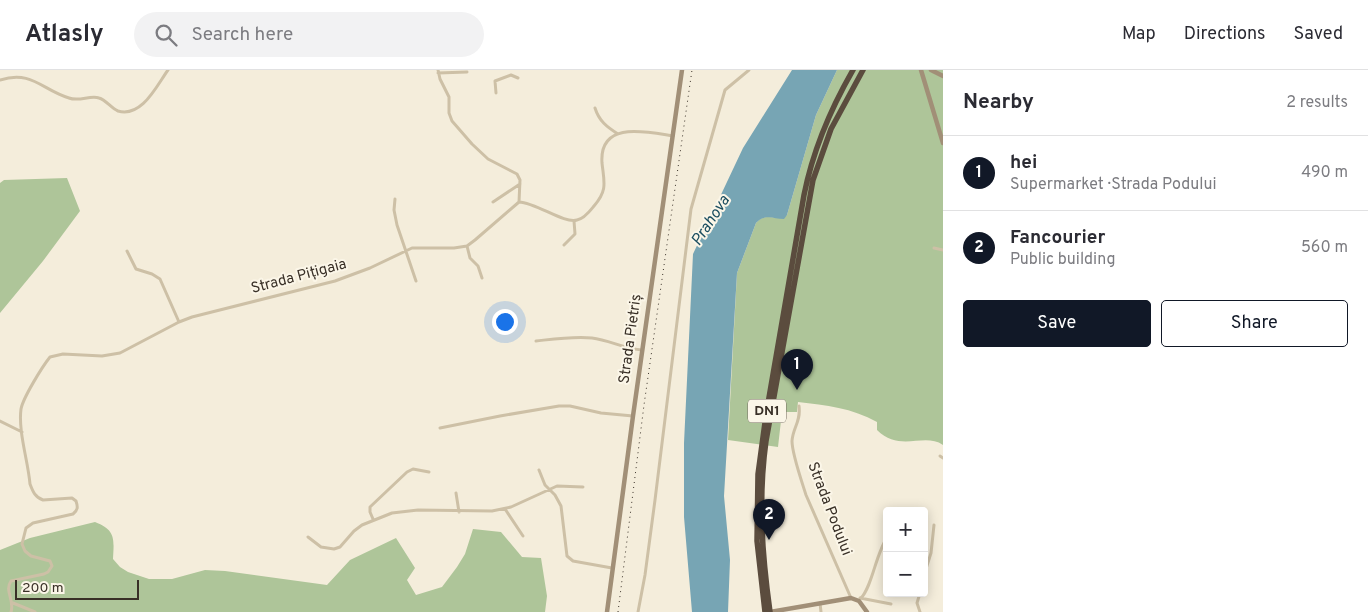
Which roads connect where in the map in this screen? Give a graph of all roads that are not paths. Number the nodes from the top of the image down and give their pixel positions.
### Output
1 (168, 70) edge
2 (509, 70) edge
3 (682, 70) edge
4 (749, 70) edge
5 (853, 70) edge
6 (863, 70) edge
7 (921, 70) edge
8 (931, 70) edge
9 (438, 72) edge
10 (467, 72) dead end
11 (511, 75) junction
12 (943, 76) edge
13 (518, 78) dead end
14 (0, 80) edge
15 (496, 93) dead end
16 (595, 108) dead end
17 (619, 134) junction
18 (673, 136) junction
19 (943, 143) edge
20 (520, 184) junction
21 (395, 199) dead end
22 (493, 202) dead end
23 (519, 202) junction
24 (574, 221) junction
25 (564, 245) dead end
26 (467, 246) junction
27 (934, 248) dead end
28 (406, 250) junction
29 (943, 250) edge
30 (127, 251) dead end
31 (482, 278) dead end
32 (416, 281) dead end
33 (179, 322) junction
34 (536, 341) dead end
35 (642, 350) junction
36 (799, 406) dead end
37 (633, 416) junction
38 (0, 421) edge
39 (440, 428) dead end
40 (22, 432) junction
41 (539, 470) dead end
42 (429, 472) dead end
43 (583, 487) dead end
44 (550, 489) junction
45 (456, 493) dead end
46 (505, 509) junction
47 (459, 512) junction
48 (373, 519) junction
49 (934, 525) dead end
50 (523, 536) dead end
51 (308, 537) dead end
52 (883, 546) edge
53 (928, 562) edge
54 (612, 568) junction
55 (919, 597) edge
56 (853, 598) junction
57 (861, 598) junction
58 (13, 603) junction
59 (820, 603) junction
60 (891, 604) dead end
61 (11, 612) edge
62 (35, 612) edge
63 (607, 612) edge
64 (638, 612) edge
65 (765, 612) edge
66 (770, 612) edge
67 (821, 612) edge
68 (867, 612) edge
69 (920, 612) edge

1 - 14 street
2 - 11 street
3 - 18 main road, Strada Pietriș
4 - 64 street
5 - 65 highway, DN1
6 - 66 highway, DN1
7 - 19 main road
8 - 12 main road
9 - 10 street
9 - 20 street
11 - 13 street
11 - 15 street
16 - 17 street
17 - 18 street
17 - 24 street
18 - 35 main road, Strada Pietriș
20 - 22 street
20 - 23 street
21 - 28 street
23 - 24 street
23 - 26 street
24 - 25 street
26 - 28 street, Strada Pițigaia
26 - 31 street
27 - 29 street
28 - 32 street
28 - 33 street, Strada Pițigaia
30 - 33 street
33 - 40 street, Strada Pițigaia
34 - 35 street
35 - 37 main road, Strada Pietriș
36 - 56 street, Strada Podului
37 - 39 street
37 - 54 main road, Strada Pietriș
38 - 40 street
40 - 58 street, Strada Pițigaia
41 - 44 street
42 - 48 street
43 - 44 street
44 - 46 street
44 - 54 street
45 - 47 street
46 - 47 street
46 - 50 street
47 - 48 street
48 - 51 street
49 - 53 street
52 - 57 street
54 - 63 main road, Strada Pietriș
55 - 69 street
56 - 57 street
56 - 59 main road
56 - 68 main road, Strada Podului
57 - 60 street
58 - 61 street
58 - 62 street
59 - 66 main road
59 - 67 street

